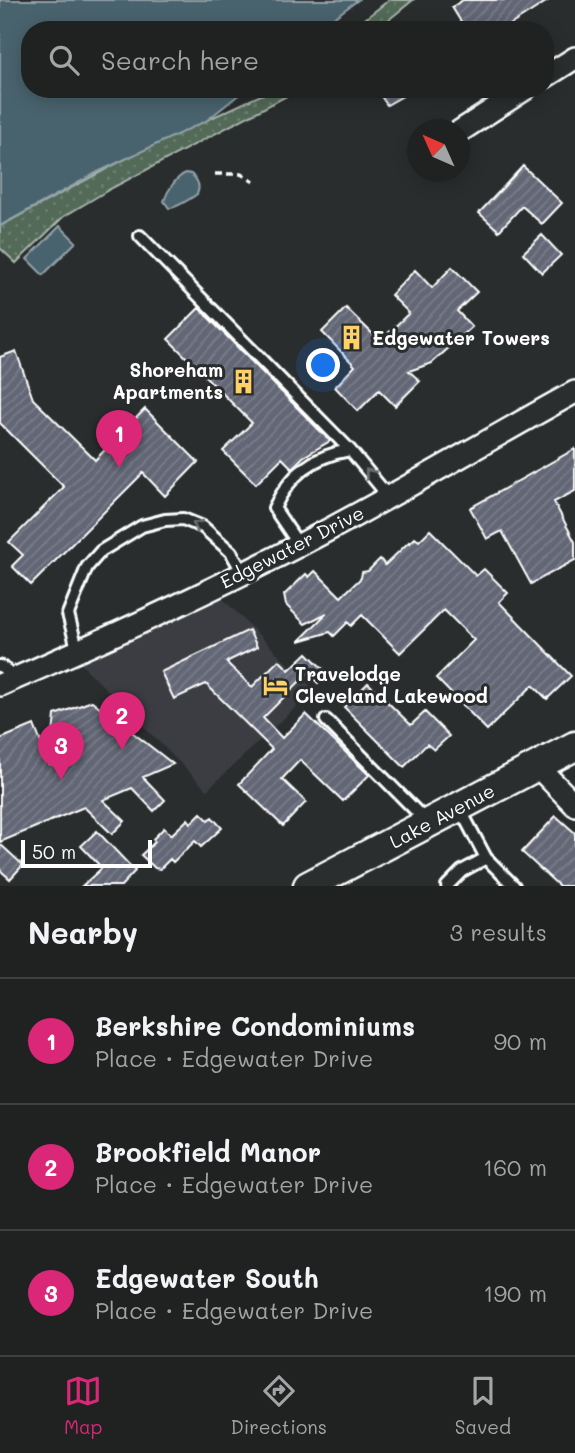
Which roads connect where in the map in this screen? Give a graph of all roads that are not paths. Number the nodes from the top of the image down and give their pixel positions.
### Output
1 (575, 58) edge
2 (554, 71) edge
3 (511, 98) edge
4 (470, 125) edge
5 (140, 236) dead end
6 (575, 392) edge
7 (350, 450) junction
8 (388, 496) junction
9 (299, 545) junction
10 (243, 573) junction
11 (78, 652) junction
12 (6, 676) edge
13 (326, 719) dead end
14 (575, 746) edge
15 (537, 766) junction
16 (575, 805) edge
17 (459, 807) junction
18 (428, 823) junction
19 (486, 858) junction
20 (308, 886) edge
21 (447, 886) edge
22 (514, 886) edge

1 - 2 street
3 - 4 street
5 - 7 lane
6 - 8 street, Edgewater Drive
8 -> 7 lane
7 - 9 lane
8 - 9 street, Edgewater Drive
9 - 10 street, Edgewater Drive
10 - 11 street, Edgewater Drive
10 -> 11 lane
11 - 12 street, Edgewater Drive
13 - 18 lane
14 - 15 street, Lake Avenue
15 - 16 street
15 - 17 street, Lake Avenue
17 - 18 street, Lake Avenue
17 - 19 lane
18 - 20 street, Lake Avenue
19 - 21 lane
19 - 22 lane

